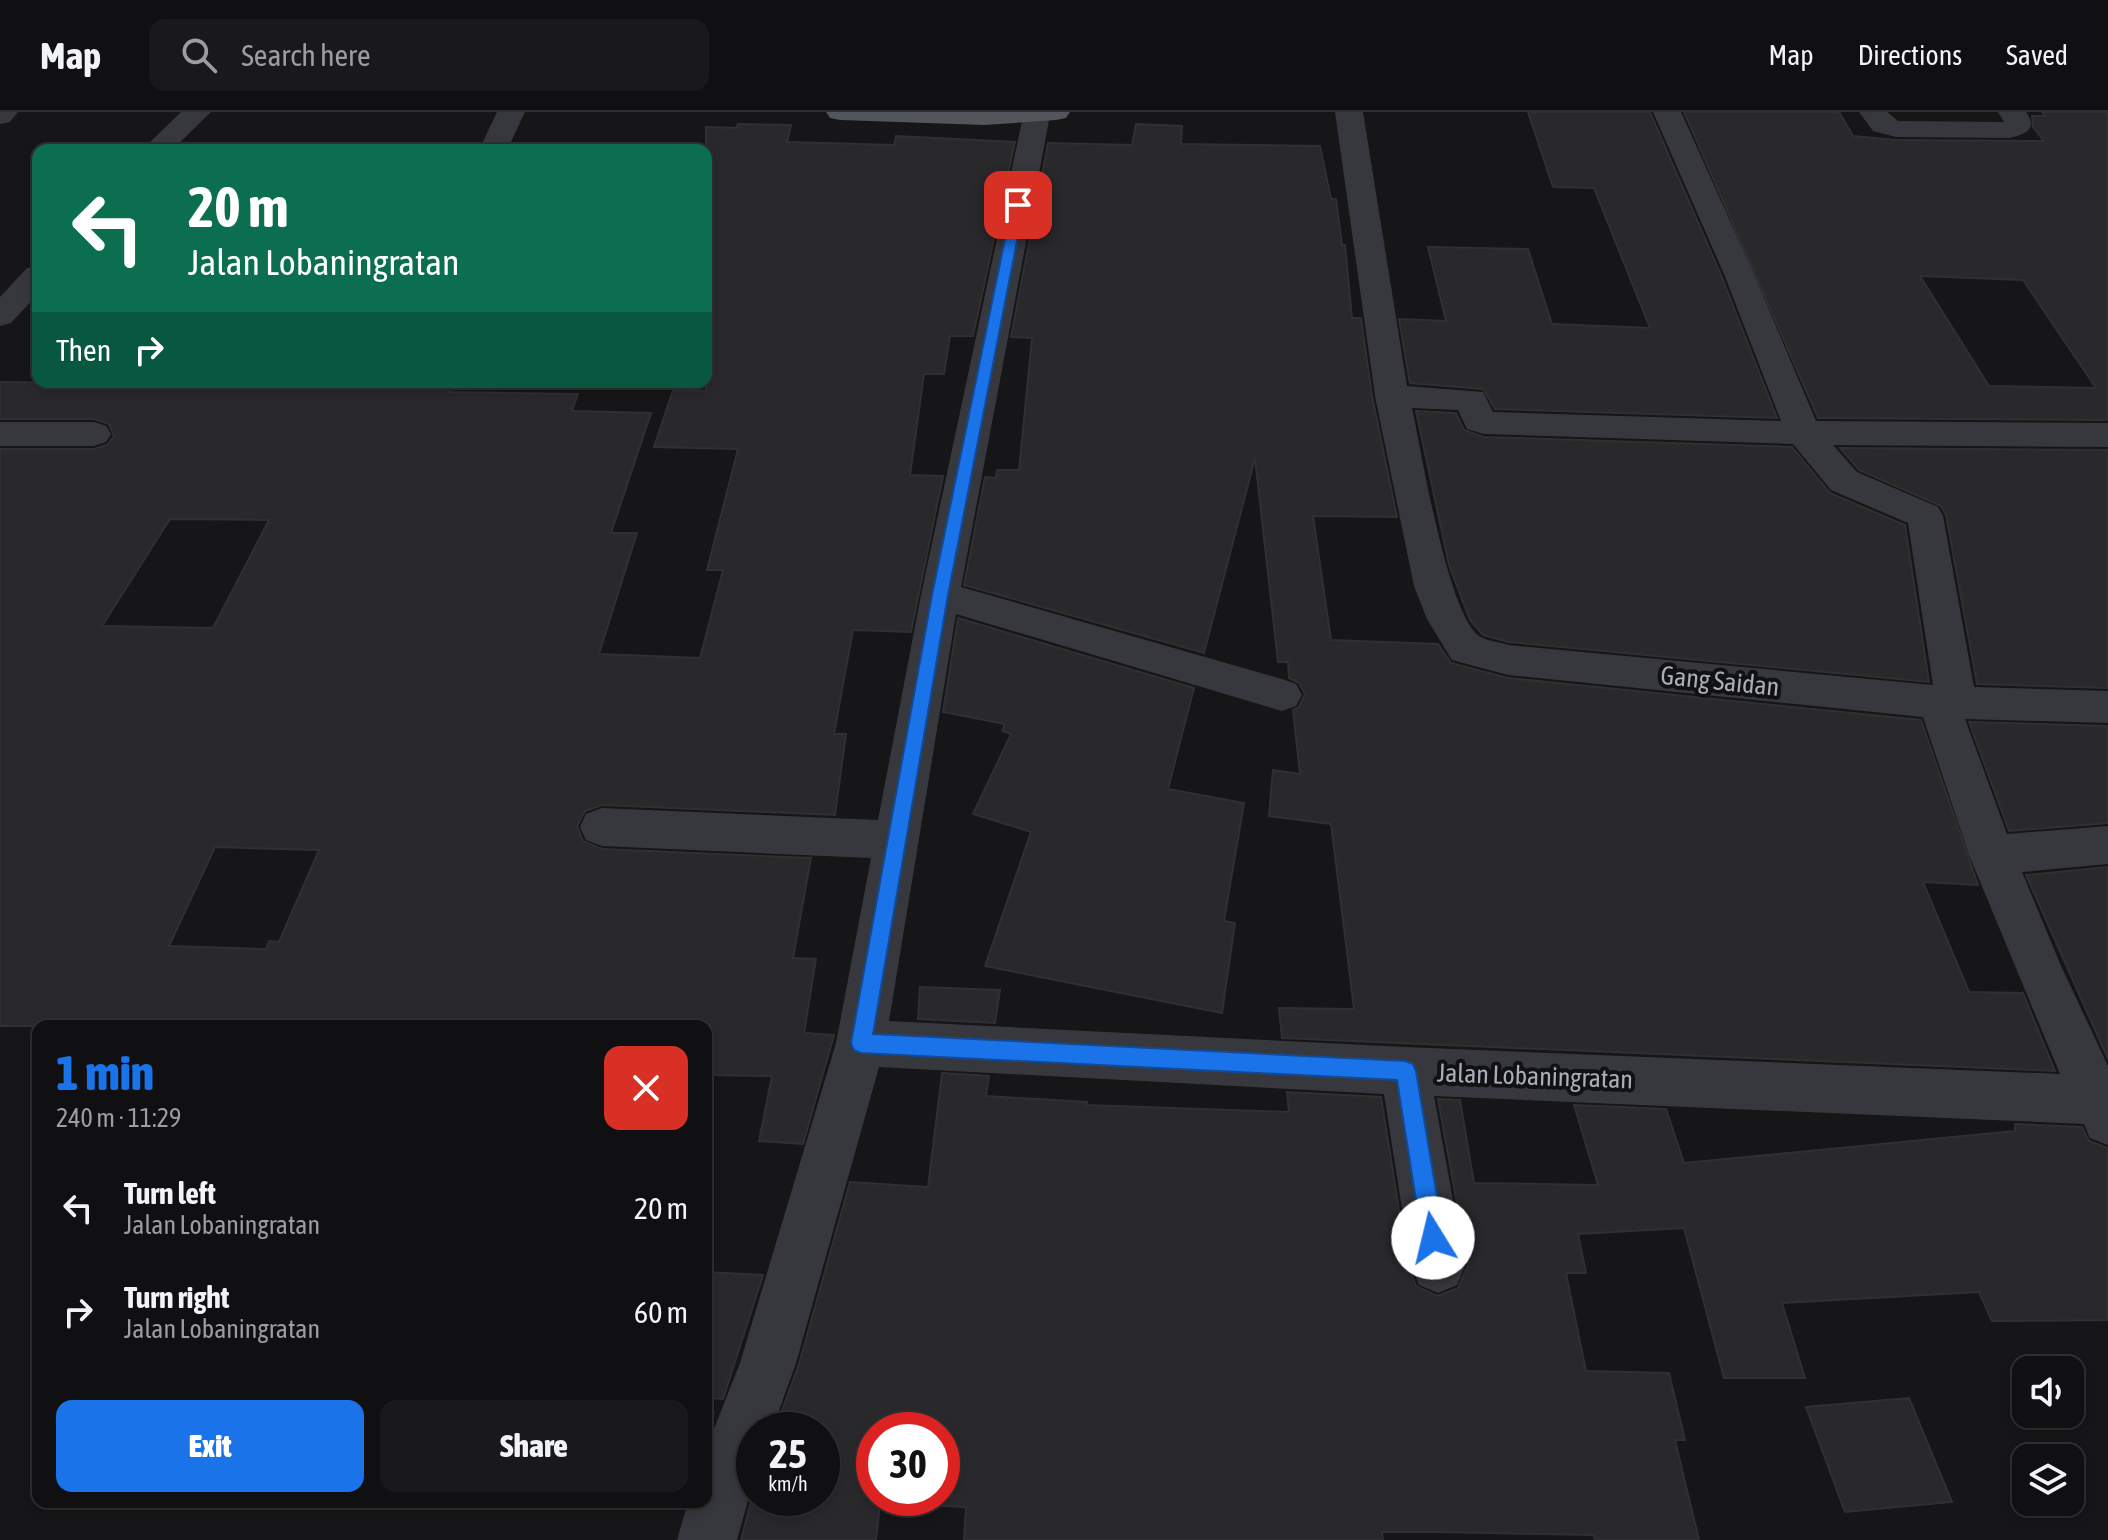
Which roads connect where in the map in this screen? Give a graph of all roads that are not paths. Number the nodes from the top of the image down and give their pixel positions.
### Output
1 (197, 112) edge
2 (511, 112) edge
3 (840, 112) edge
4 (1349, 112) edge
5 (1667, 112) edge
6 (1873, 112) edge
7 (2012, 112) edge
8 (1046, 114) edge
9 (162, 144) edge
10 (496, 144) edge
11 (32, 281) edge
12 (0, 316) edge
13 (1392, 396) junction
14 (1803, 433) junction
15 (0, 434) edge
16 (94, 434) dead end
17 (2108, 435) edge
18 (940, 595) junction
19 (1282, 695) dead end
20 (1958, 703) junction
21 (2108, 707) edge
22 (602, 827) dead end
23 (895, 840) junction
24 (2108, 845) edge
25 (1991, 855) junction
26 (861, 1043) junction
27 (1405, 1071) junction
28 (2103, 1110) edge
29 (1438, 1266) dead end
30 (701, 1538) edge

1 - 9 street
2 - 10 street
3 - 8 main road
4 - 13 street
5 - 14 street
6 - 7 street
8 - 18 street
11 - 12 street
13 - 14 street
13 - 20 street, Gang Saidan
14 - 17 street
14 - 20 street
15 - 16 street
18 - 19 street
18 - 23 street
20 - 21 street, Gang Saidan
20 - 25 street
22 - 23 street
23 - 26 street
24 - 25 street
25 - 28 street
26 - 27 street, Jalan Lobaningratan
26 - 30 street
27 - 28 street, Jalan Lobaningratan
27 - 29 street

